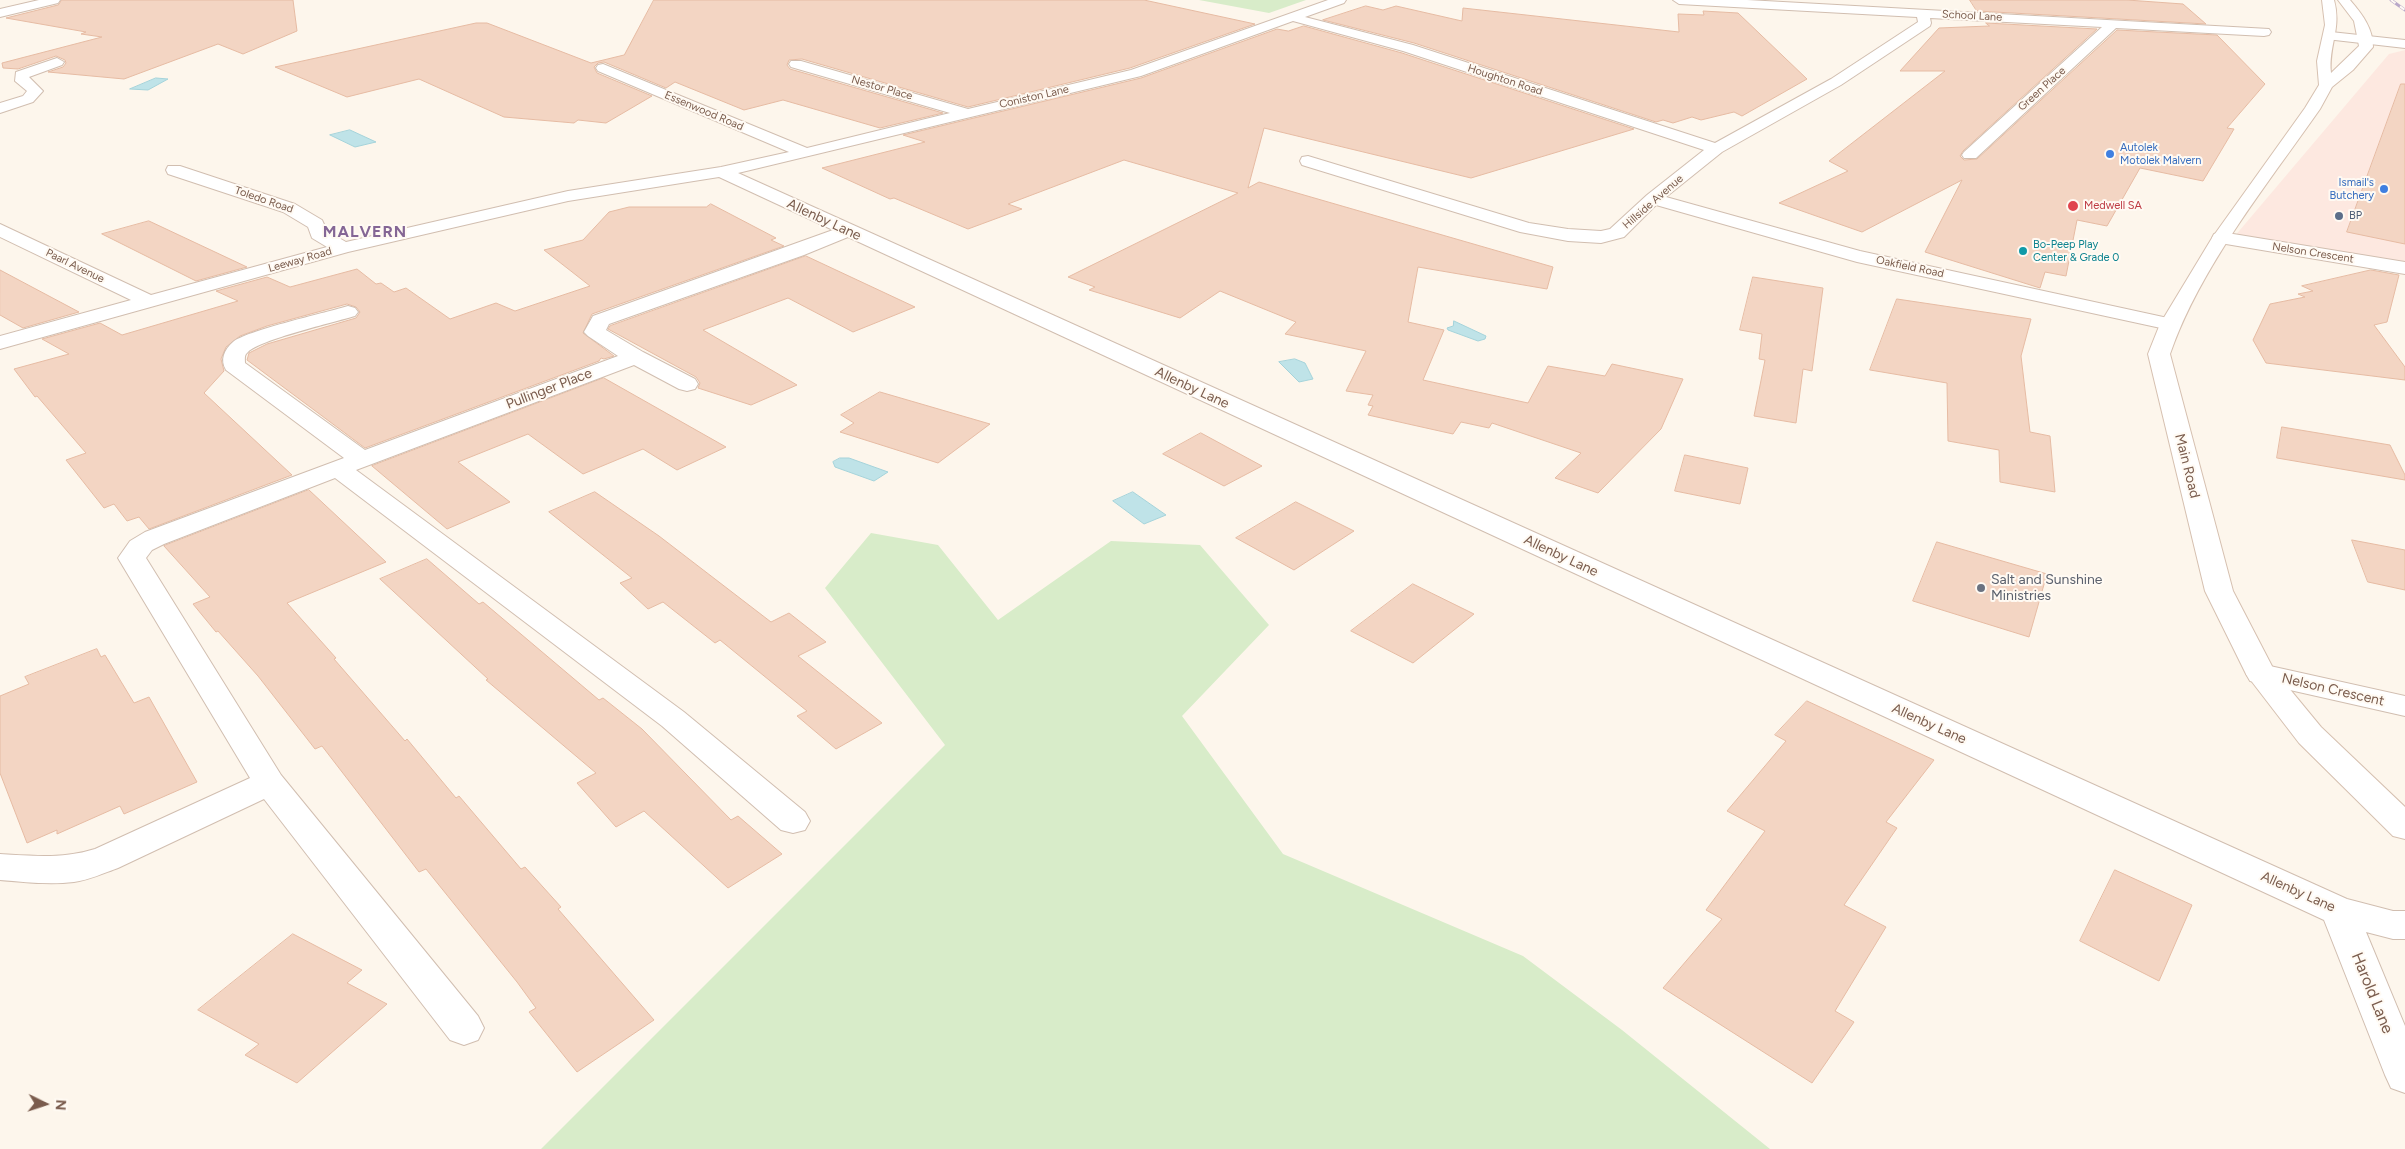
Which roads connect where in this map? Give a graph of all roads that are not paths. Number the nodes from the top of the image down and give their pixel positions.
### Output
1 (54, 0) edge
2 (1340, 0) edge
3 (1679, 0) edge
4 (2328, 0) edge
5 (2344, 0) edge
6 (0, 13) edge
7 (1922, 13) junction
8 (1292, 17) junction
9 (2114, 23) junction
10 (2264, 32) dead end
11 (2332, 32) junction
12 (2365, 36) junction
13 (2405, 36) edge
14 (2405, 44) edge
15 (57, 62) dead end
16 (796, 64) dead end
17 (602, 68) dead end
18 (2326, 85) junction
19 (0, 108) edge
20 (967, 113) junction
21 (1716, 149) junction
22 (805, 153) junction
23 (1970, 155) dead end
24 (1308, 161) dead end
25 (174, 170) dead end
26 (721, 172) junction
27 (1653, 199) junction
28 (0, 230) edge
29 (847, 230) junction
30 (2221, 238) junction
31 (344, 248) junction
32 (2405, 268) edge
33 (150, 302) junction
34 (348, 312) dead end
35 (2170, 324) junction
36 (0, 343) edge
37 (635, 357) junction
38 (687, 384) dead end
39 (350, 464) junction
40 (2261, 674) junction
41 (2405, 706) edge
42 (269, 783) junction
43 (793, 821) dead end
44 (2405, 827) edge
45 (0, 866) edge
46 (2339, 911) junction
47 (2405, 925) edge
48 (464, 1028) dead end
49 (2405, 1075) edge

1 - 6 street
2 - 8 street, Coniston Lane
3 - 7 street, School Lane
4 - 11 street
5 - 12 street
7 - 9 street, School Lane
7 - 21 street, Hillside Avenue
8 - 20 street, Coniston Lane
8 - 21 street, Houghton Road
9 - 10 street, School Lane
9 - 23 street, Green Place
11 - 12 street
11 - 18 street
12 - 13 street
12 - 14 street
12 - 18 street, Main Road
15 - 19 street
16 - 20 street, Nestor Place
17 - 22 street, Essenwood Road
18 - 30 street, Main Road
20 - 22 street, Coniston Lane
21 - 27 street, Hillside Avenue
22 - 26 street, Coniston Lane
24 - 27 street, Hillside Avenue
25 - 31 street, Toledo Road
26 - 29 street, Allenby Lane
26 - 31 street, Leeway Road
27 - 35 street, Oakfield Road
28 - 33 street, Paarl Avenue
29 - 37 street
29 - 46 street, Allenby Lane
30 - 32 street, Nelson Crescent
30 - 35 street, Main Road
31 - 33 street, Leeway Road
33 - 36 street, Leeway Road
34 - 39 street
35 - 40 street, Main Road
37 - 38 street
37 - 39 street, Pullinger Place
39 - 42 street, Pullinger Place
39 - 43 street
40 - 41 street, Nelson Crescent
40 - 44 street, Main Road
42 - 45 street
42 - 48 street
46 - 47 street, Allenby Lane
46 - 49 street, Harold Lane

